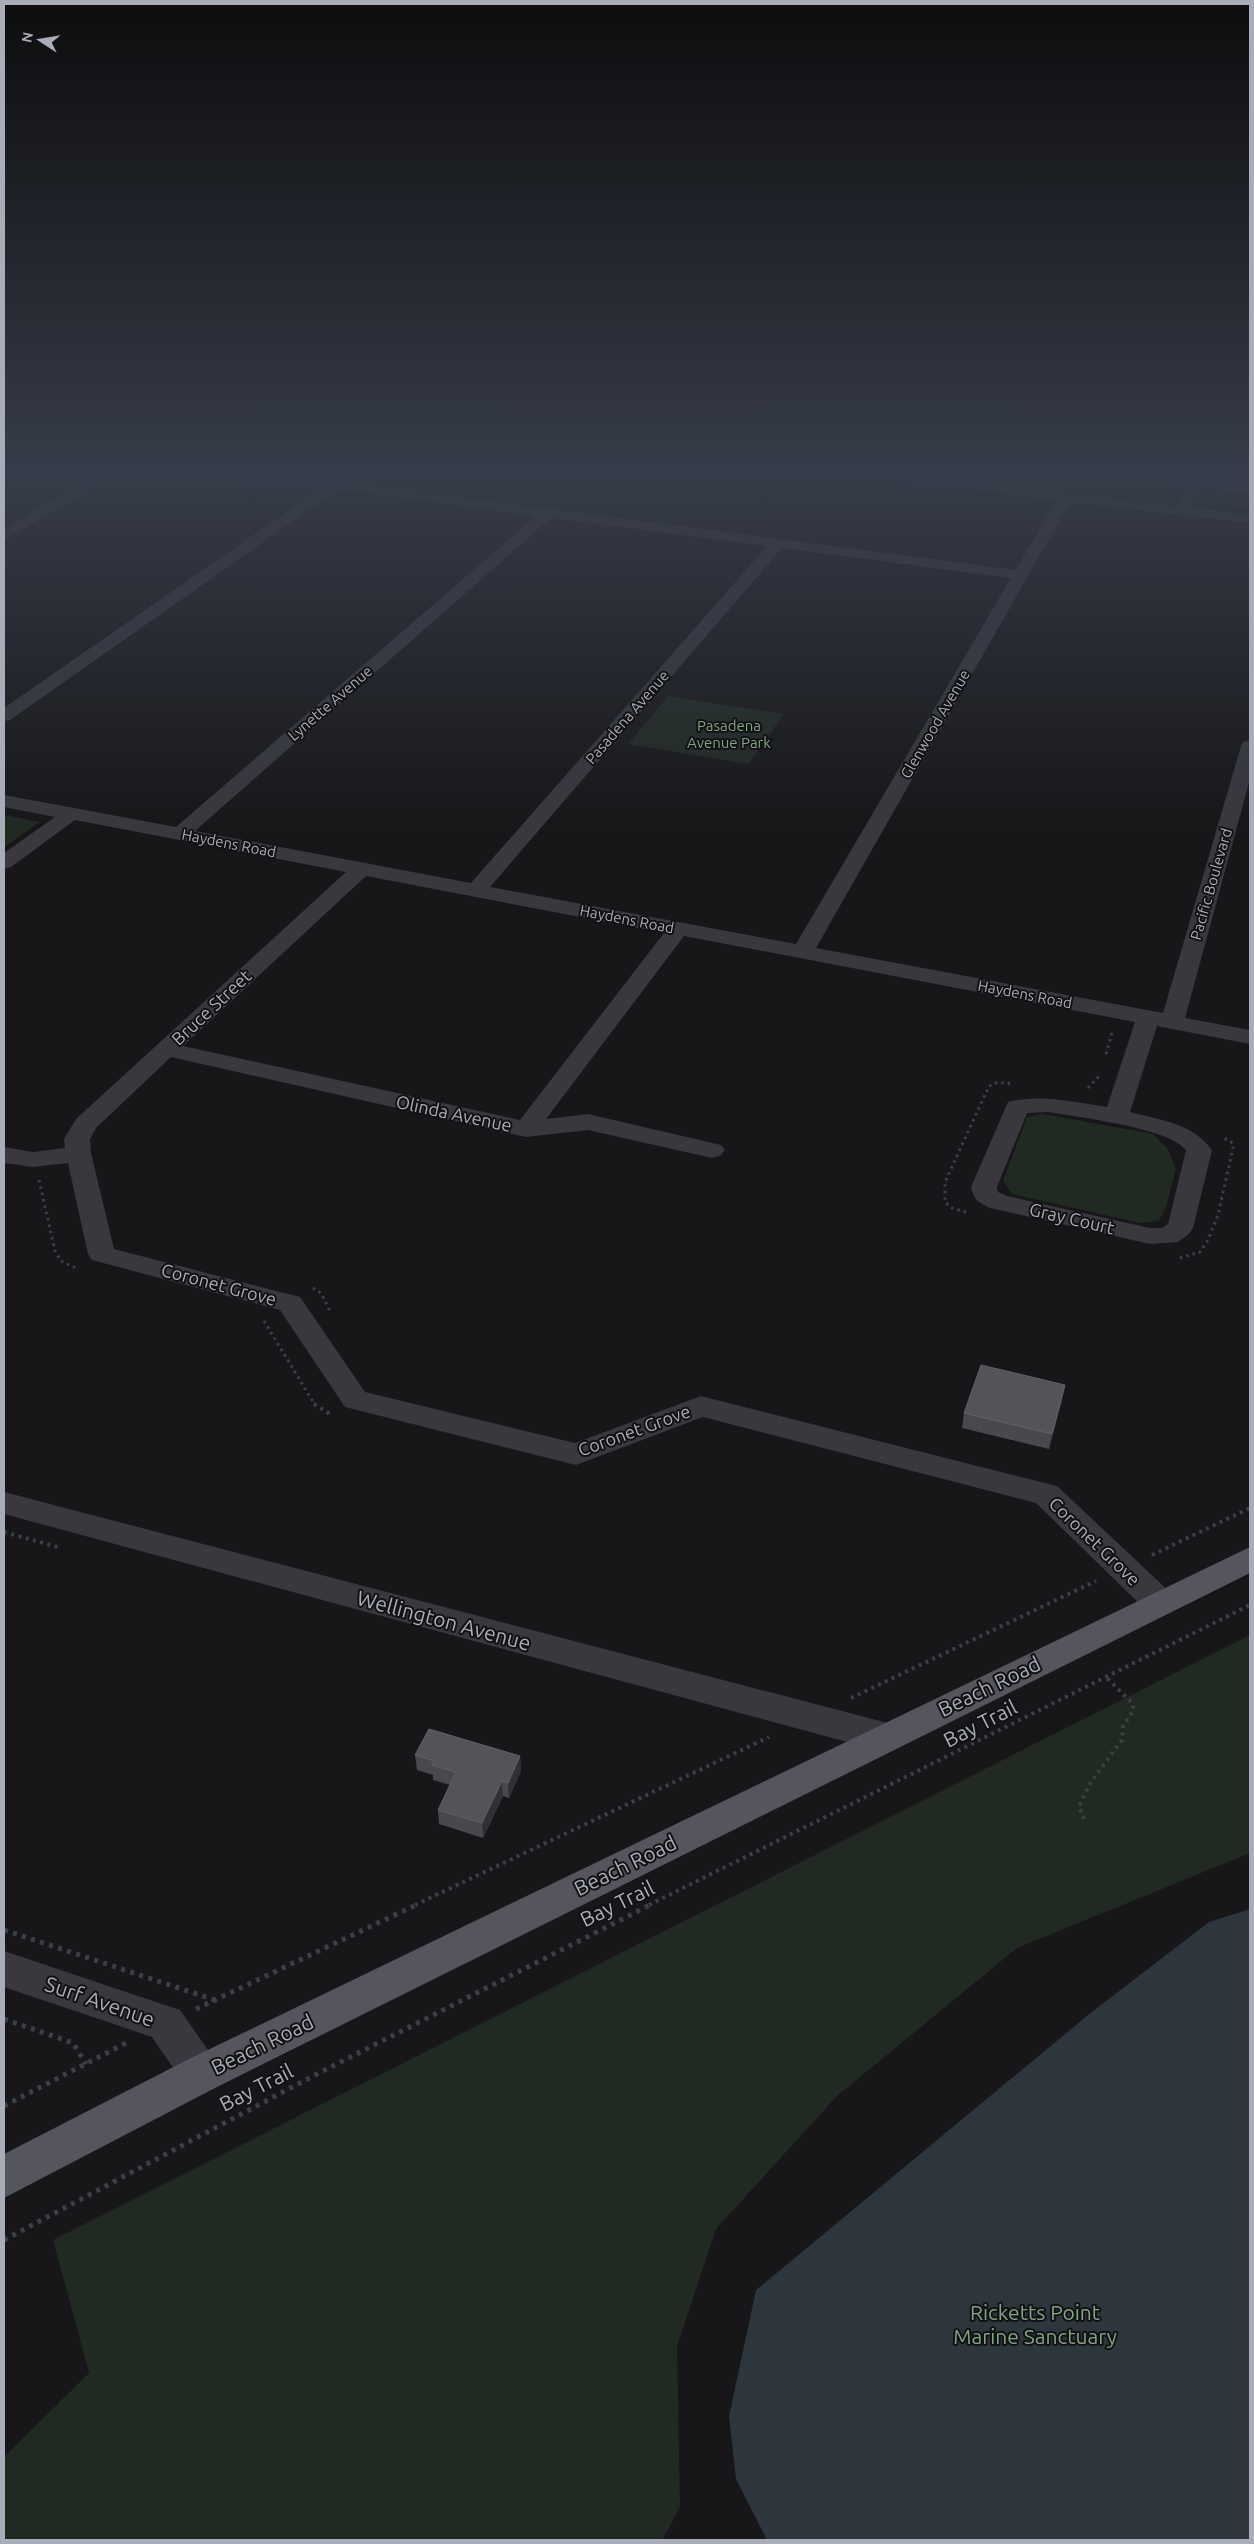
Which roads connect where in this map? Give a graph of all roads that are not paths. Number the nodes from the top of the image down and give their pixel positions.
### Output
1 (185, 590) edge
2 (460, 590) edge
3 (737, 590) edge
4 (1012, 590) edge
5 (4, 716) edge
6 (1250, 746) edge
7 (4, 801) edge
8 (71, 814) junction
9 (180, 834) junction
10 (4, 863) edge
11 (361, 869) junction
12 (476, 890) junction
13 (678, 929) junction
14 (803, 952) junction
15 (1148, 1017) junction
16 (1172, 1022) junction
17 (1250, 1037) edge
18 (165, 1049) junction
19 (1116, 1116) junction
20 (526, 1129) junction
21 (712, 1150) dead end
22 (78, 1153) junction
23 (4, 1155) edge
24 (4, 1503) edge
25 (1250, 1559) edge
26 (1160, 1603) junction
27 (884, 1737) junction
28 (4, 1968) edge
29 (201, 2074) junction
30 (4, 2177) edge

1 - 5 street
2 - 9 street, Lynette Avenue
3 - 12 street, Pasadena Avenue
4 - 14 street, Glenwood Avenue
6 - 16 street, Pacific Boulevard
7 - 8 street, Haydens Road
8 - 9 street, Haydens Road
8 - 10 street
9 - 11 street, Haydens Road
11 - 12 street, Haydens Road
11 - 18 street, Bruce Street
12 - 13 street, Haydens Road
13 - 14 street, Haydens Road
13 - 20 street, Olinda Avenue
14 - 15 street, Haydens Road
15 - 16 street, Haydens Road
15 - 19 street
16 - 17 street, Haydens Road
18 - 20 street, Olinda Avenue
18 - 22 street, Bruce Street
19 - 19 street, Gray Court
20 - 21 street
22 - 23 street
22 - 26 street, Coronet Grove
24 - 27 street, Wellington Avenue
25 - 26 main road, Beach Road
26 - 27 main road, Beach Road
27 - 29 main road, Beach Road
28 - 29 street, Surf Avenue
29 - 30 main road, Beach Road

